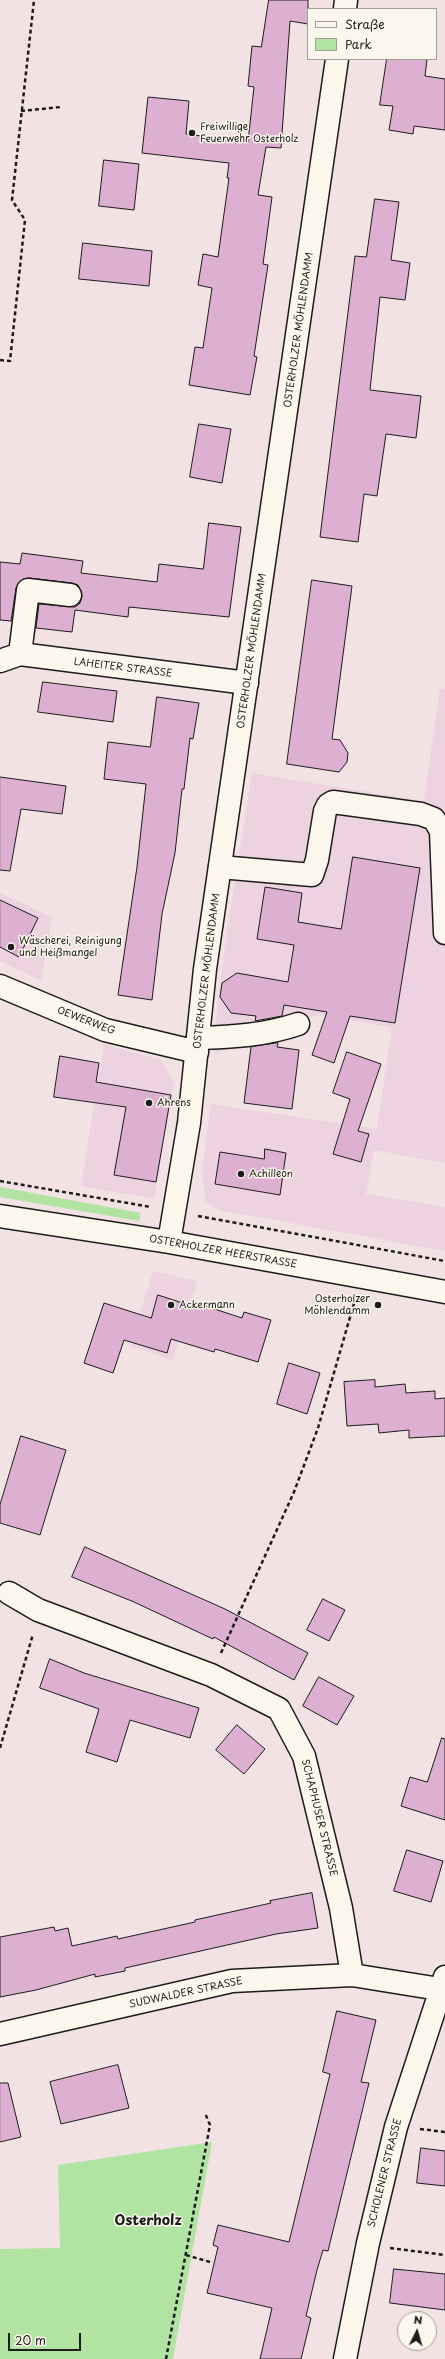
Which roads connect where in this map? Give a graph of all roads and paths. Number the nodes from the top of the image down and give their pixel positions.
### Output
1 (34, 0) edge
2 (337, 60) edge
3 (61, 107) dead end
4 (21, 111) junction
5 (0, 360) edge
6 (70, 595) dead end
7 (10, 657) edge
8 (247, 683) junction
9 (220, 867) junction
10 (445, 933) edge
11 (0, 986) edge
12 (298, 1024) dead end
13 (198, 1045) junction
14 (0, 1181) edge
15 (174, 1211) junction
16 (0, 1216) edge
17 (169, 1242) junction
18 (445, 1261) edge
19 (360, 1276) junction
20 (445, 1292) edge
21 (10, 1593) dead end
22 (38, 1610) junction
23 (211, 1675) junction
24 (0, 1748) edge
25 (352, 1975) junction
26 (444, 1985) edge
27 (0, 2034) edge
28 (205, 2113) dead end
29 (368, 2243) junction
30 (186, 2255) junction
31 (445, 2255) edge
32 (210, 2262) dead end
33 (166, 2359) edge
34 (345, 2359) edge

1 - 4 path
2 - 8 street, OSTERHOLZER MÖHLENDAMM
3 - 4 path
4 - 5 path
6 - 7 street
7 - 8 street, LAHEITER STRASSE
8 - 9 street, OSTERHOLZER MÖHLENDAMM
9 - 10 street
9 - 13 street, OSTERHOLZER MÖHLENDAMM
11 - 13 street, OEWERWEG
12 - 13 street, OEWERWEG
13 - 15 street, OSTERHOLZER MÖHLENDAMM
14 - 15 path
15 - 17 street, OSTERHOLZER MÖHLENDAMM
15 - 18 path
16 - 17 street, OSTERHOLZER HEERSTRASSE
17 - 19 street, OSTERHOLZER HEERSTRASSE
19 - 20 street, OSTERHOLZER HEERSTRASSE
19 - 23 path
21 - 22 street, SCHAPHUSER STRASSE
22 - 23 street, SCHAPHUSER STRASSE
22 - 24 path
23 - 25 street, SCHAPHUSER STRASSE
25 - 26 street, SUDWALDER STRASSE
25 - 27 street, SUDWALDER STRASSE
26 - 29 street, SCHOLENER STRASSE
28 - 30 path
29 - 31 path
29 - 34 street, SCHOLENER STRASSE
30 - 32 path
30 - 33 path

